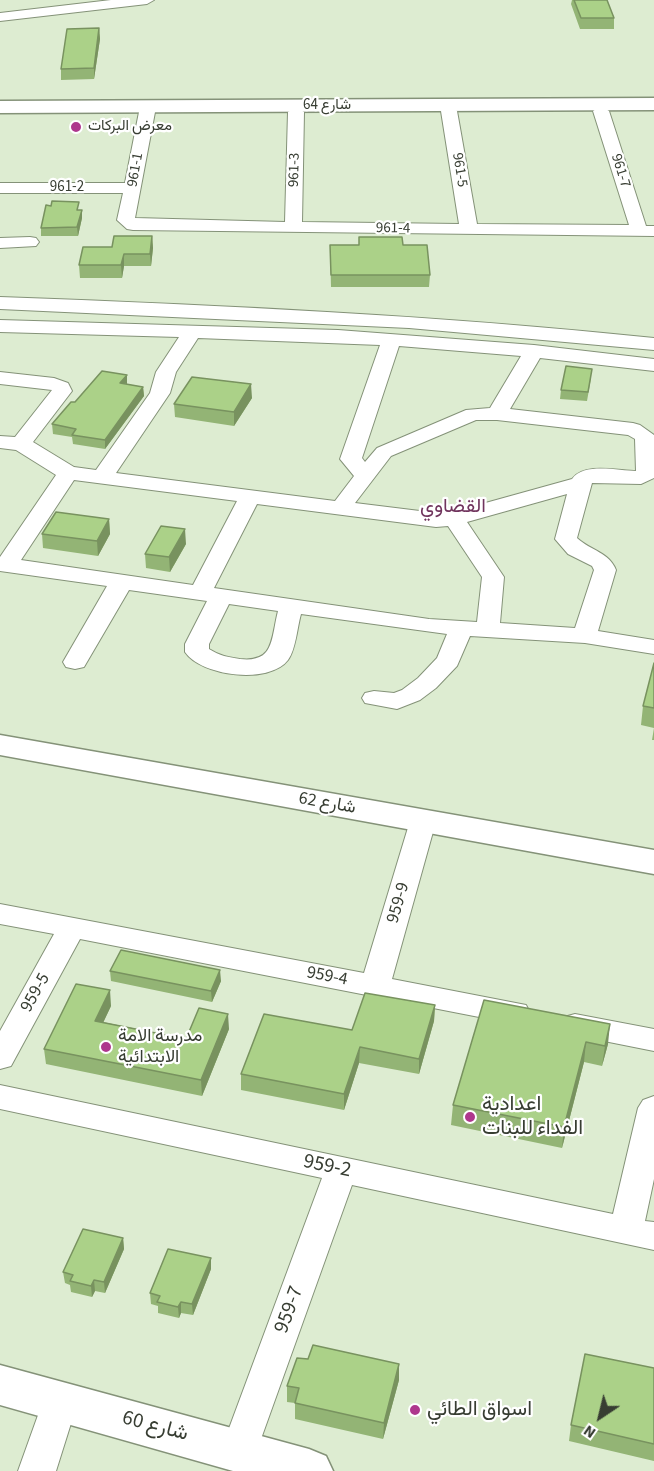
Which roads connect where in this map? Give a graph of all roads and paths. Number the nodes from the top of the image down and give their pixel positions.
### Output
1 (147, 0) edge
2 (93, 3) edge
3 (0, 16) edge
4 (654, 104) edge
5 (0, 107) edge
6 (654, 110) edge
7 (449, 111) junction
8 (601, 111) junction
9 (0, 112) edge
10 (147, 112) junction
11 (297, 112) junction
12 (0, 188) edge
13 (133, 188) junction
14 (133, 225) joint
15 (292, 228) junction
16 (469, 230) junction
17 (646, 231) edge
18 (0, 243) edge
19 (30, 243) dead end
20 (0, 303) edge
21 (0, 326) edge
22 (192, 332) junction
23 (391, 340) junction
24 (654, 344) edge
25 (534, 351) junction
26 (654, 365) edge
27 (0, 378) edge
28 (497, 414) junction
29 (10, 443) edge
30 (650, 467) edge
31 (68, 473) junction
32 (365, 476) junction
33 (102, 477) junction
34 (581, 483) junction
35 (251, 495) junction
36 (342, 506) junction
37 (454, 519) junction
38 (3, 564) edge
39 (122, 581) junction
40 (210, 594) junction
41 (291, 606) junction
42 (461, 628) junction
43 (488, 630) junction
44 (585, 636) junction
45 (654, 647) edge
46 (75, 662) dead end
47 (374, 698) dead end
48 (0, 745) edge
49 (423, 821) junction
50 (654, 862) edge
51 (0, 914) edge
52 (72, 928) junction
53 (375, 986) junction
54 (654, 1040) edge
55 (0, 1058) edge
56 (0, 1097) edge
57 (654, 1108) edge
58 (341, 1170) junction
59 (640, 1233) edge
60 (0, 1385) edge
61 (60, 1401) junction
62 (238, 1450) junction
63 (300, 1470) edge
64 (37, 1471) edge

1 - 2 street
2 - 3 street
4 - 5 main road, شارع 64
6 - 8 main road, شارع 64
7 - 8 main road, شارع 64
7 - 11 main road, شارع 64
7 - 16 street, 961-5
8 - 17 street, 961-7
9 - 10 main road, شارع 64
10 - 11 main road, شارع 64
10 - 13 street, 961-1
11 - 15 street, 961-3
12 - 13 street, 961-2
13 - 14 street, 961-1
14 - 15 street, 961-4
15 - 16 street, 961-4
16 - 17 street, 961-4
18 - 19 street
20 - 24 street
21 - 22 street
22 - 23 street
22 - 33 street
23 - 25 street
23 - 32 street
25 - 26 street
25 - 28 street
27 - 29 street
28 - 30 street
28 - 32 street
29 - 31 street
30 - 34 street
31 - 33 street
31 - 38 street
32 - 36 street
33 - 35 street
34 - 37 street
34 - 44 street
35 - 36 street
35 - 40 street
36 - 37 street
37 - 43 street
38 - 39 street
39 - 40 street
39 - 46 street
40 - 41 street
40 - 41 street
41 - 42 street
42 - 43 street
42 - 47 street
43 - 44 street
44 - 45 street
48 - 49 main road, شارع 62
49 - 50 main road, شارع 62
49 - 53 street, 959-9
51 - 52 street, 959-4
52 - 53 street, 959-4
52 - 55 street, 959-5
53 - 54 street, 959-4
56 - 58 street, 959-2
57 - 59 street
58 - 59 street, 959-2
58 - 62 street, 959-7
60 - 61 main road, شارع 60
61 - 62 main road, شارع 60
61 - 64 street
62 - 63 main road, شارع 60

